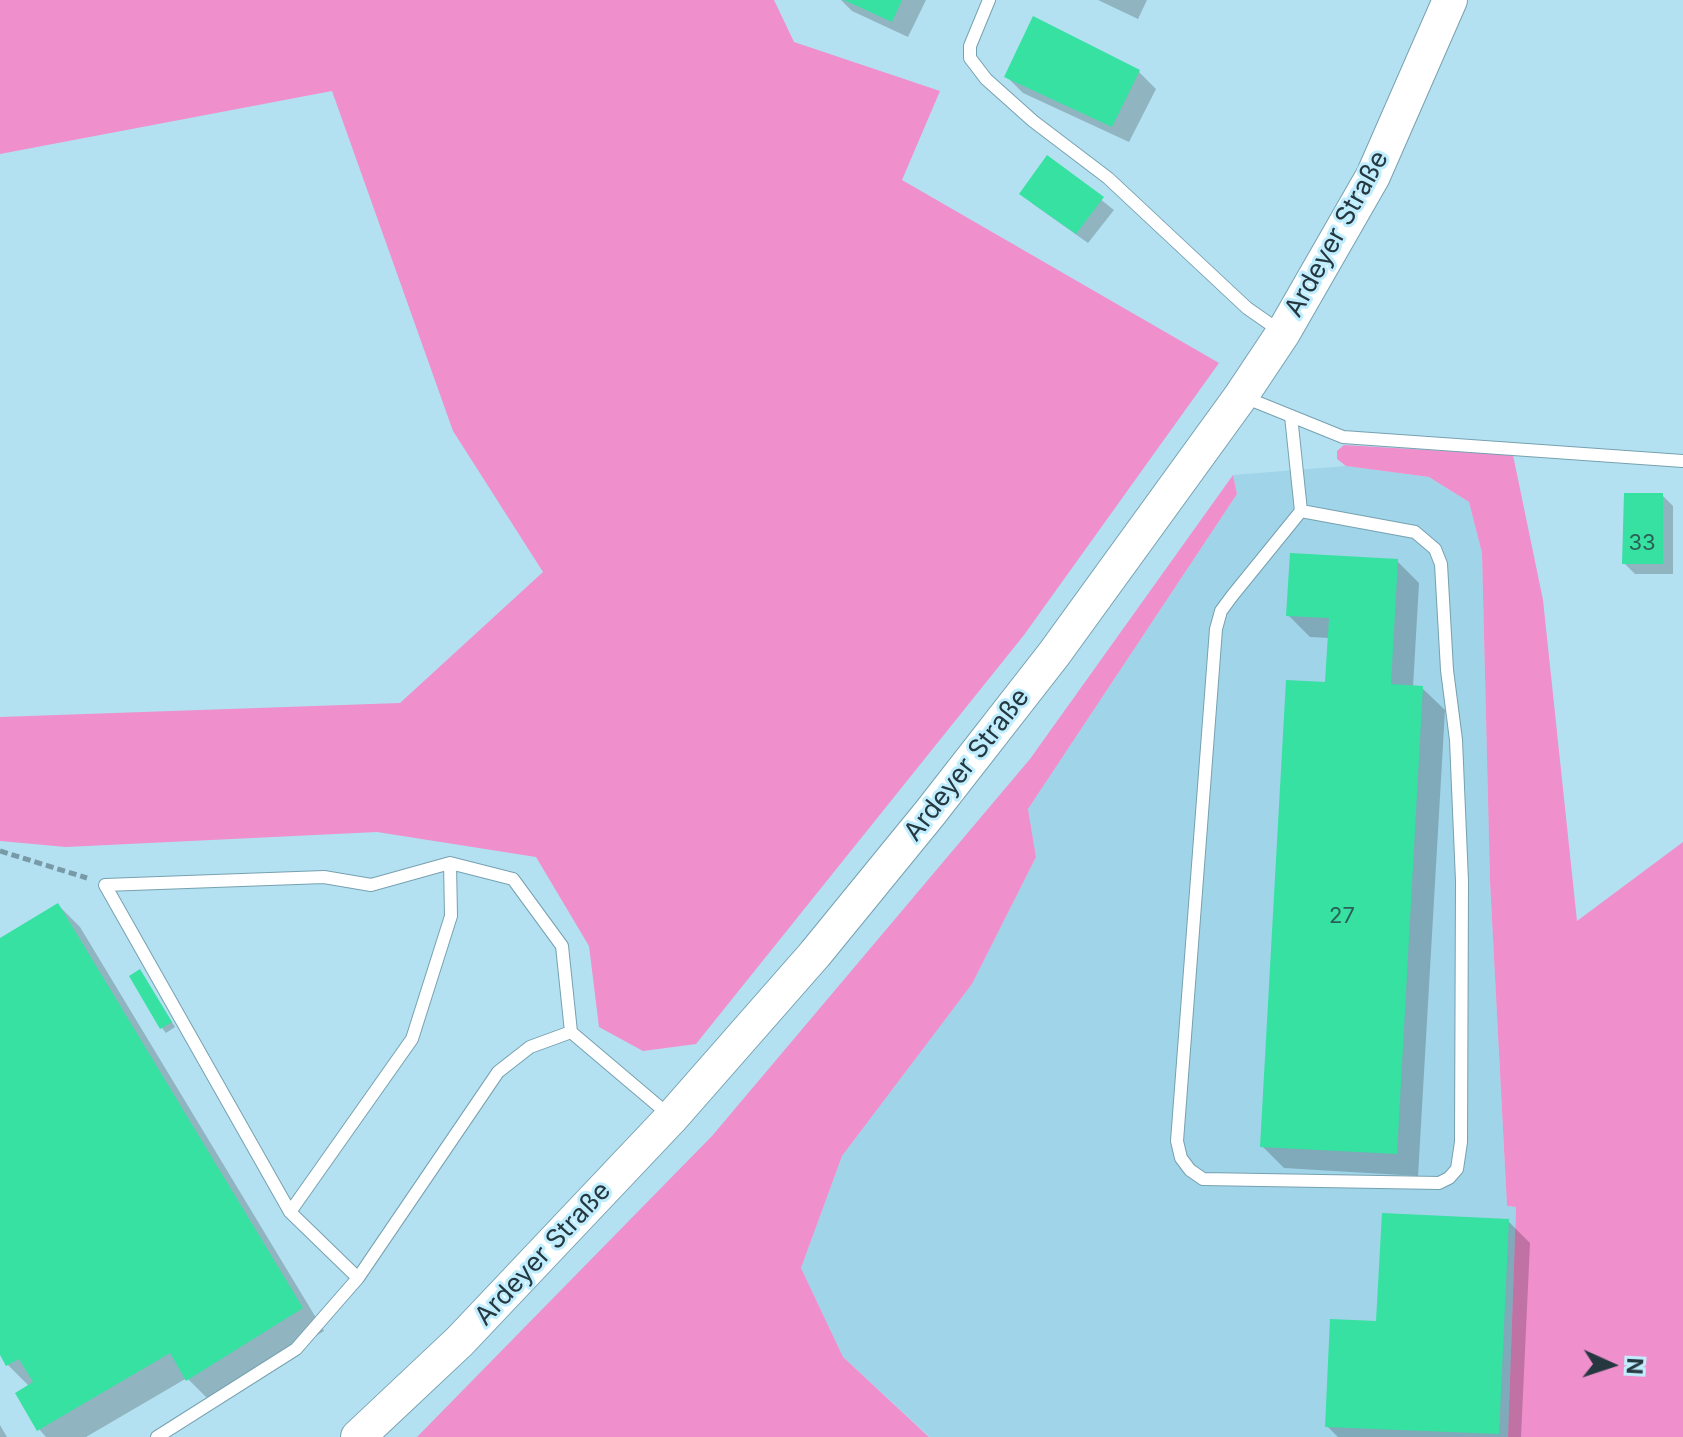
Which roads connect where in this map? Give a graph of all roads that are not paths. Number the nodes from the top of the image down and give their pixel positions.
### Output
1 (989, 0) edge
2 (1450, 0) edge
3 (1283, 333) junction
4 (1241, 396) junction
5 (1291, 416) junction
6 (1683, 461) edge
7 (1301, 511) junction
8 (450, 863) junction
9 (571, 1032) junction
10 (672, 1117) junction
11 (290, 1212) junction
12 (358, 1278) junction
13 (157, 1437) edge
14 (358, 1437) edge

1 - 3 lane
2 - 3 main road, Ardeyer Straße
3 - 4 main road, Ardeyer Straße
4 - 5 lane
4 - 10 main road, Ardeyer Straße
5 - 6 lane
5 - 7 lane
7 - 7 lane
8 - 9 lane
8 - 11 lane
8 - 11 lane
9 - 10 lane
9 - 12 lane
10 - 14 main road, Ardeyer Straße
11 - 12 lane
12 - 13 lane

